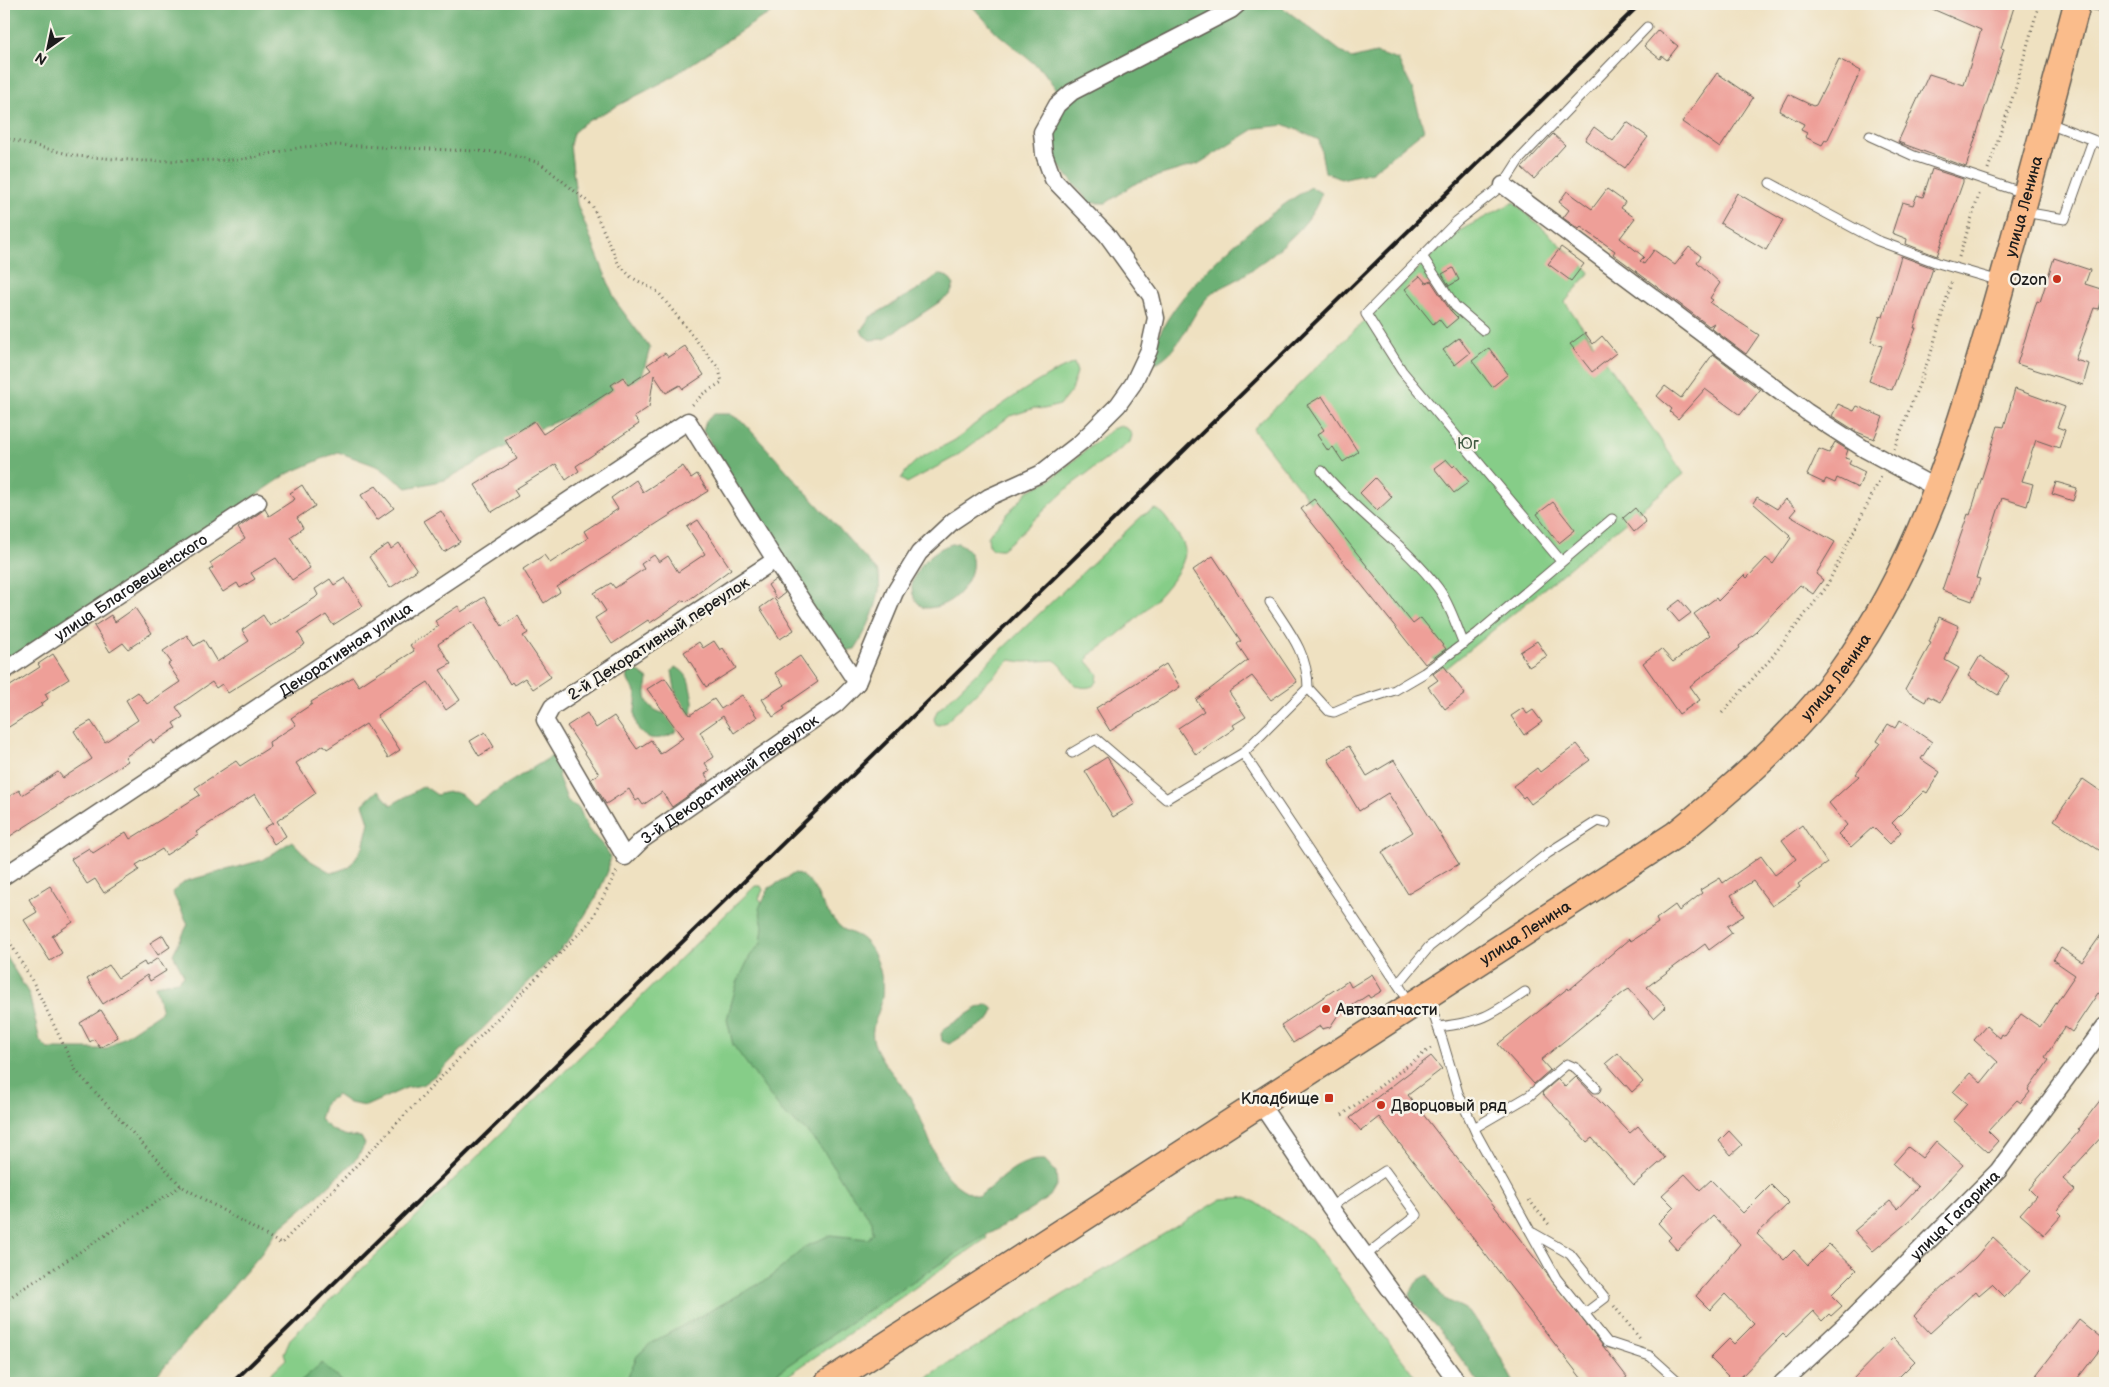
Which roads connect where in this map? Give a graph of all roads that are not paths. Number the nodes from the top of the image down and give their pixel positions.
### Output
1 (1238, 4) edge
2 (2077, 4) edge
3 (2090, 4) edge
4 (2105, 8) edge
5 (1647, 28) dead end
6 (2046, 122) junction
7 (1870, 136) dead end
8 (2093, 140) junction
9 (2105, 144) edge
10 (1770, 183) dead end
11 (1503, 185) junction
12 (2024, 203) junction
13 (1422, 256) junction
14 (2002, 282) junction
15 (1484, 330) dead end
16 (1322, 470) dead end
17 (1938, 489) junction
18 (258, 502) dead end
19 (1612, 519) dead end
20 (775, 560) junction
21 (1561, 561) junction
22 (1270, 602) dead end
23 (1464, 644) junction
24 (4, 671) edge
25 (857, 683) junction
26 (1308, 688) junction
27 (1072, 753) dead end
28 (1243, 753) junction
29 (1606, 823) dead end
30 (625, 858) joint
31 (4, 876) edge
32 (1526, 992) dead end
33 (1412, 994) junction
34 (2105, 1026) edge
35 (1438, 1027) junction
36 (1596, 1088) dead end
37 (1260, 1103) junction
38 (1474, 1128) junction
39 (1330, 1207) junction
40 (1532, 1232) junction
41 (1366, 1255) junction
42 (1584, 1314) junction
43 (828, 1383) edge
44 (1458, 1383) edge
45 (1680, 1383) edge
46 (1782, 1383) edge

1 - 25 street
2 - 6 main road, улица Ленина
3 - 4 lane
5 - 11 lane
6 - 8 lane
6 - 12 main road, улица Ленина
7 - 12 lane
8 - 9 lane
8 - 12 lane
10 - 14 lane
11 - 13 lane
11 - 17 street
12 - 14 main road, улица Ленина
13 - 15 lane
13 - 21 lane
14 - 17 main road, улица Ленина
16 - 23 lane
17 - 33 main road, улица Ленина
18 - 24 street, улица Благовещенского
19 - 21 lane
20 - 25 street
20 - 30 street, 2-й Декоративный переулок
20 - 31 street, Декоративная улица
21 - 23 lane
22 - 26 lane
23 - 26 lane
25 - 30 street, 3-й Декоративный переулок
26 - 28 lane
27 - 28 lane
28 - 33 lane
29 - 33 lane
32 - 35 lane
33 - 35 lane
33 - 37 main road, улица Ленина
34 - 46 street, улица Гагарина
35 - 38 lane
36 - 38 lane
37 - 39 street
37 - 43 main road, улица Ленина
38 - 40 lane
39 - 41 street
39 - 41 lane
40 - 42 lane
40 - 42 lane
41 - 44 street
42 - 45 lane

